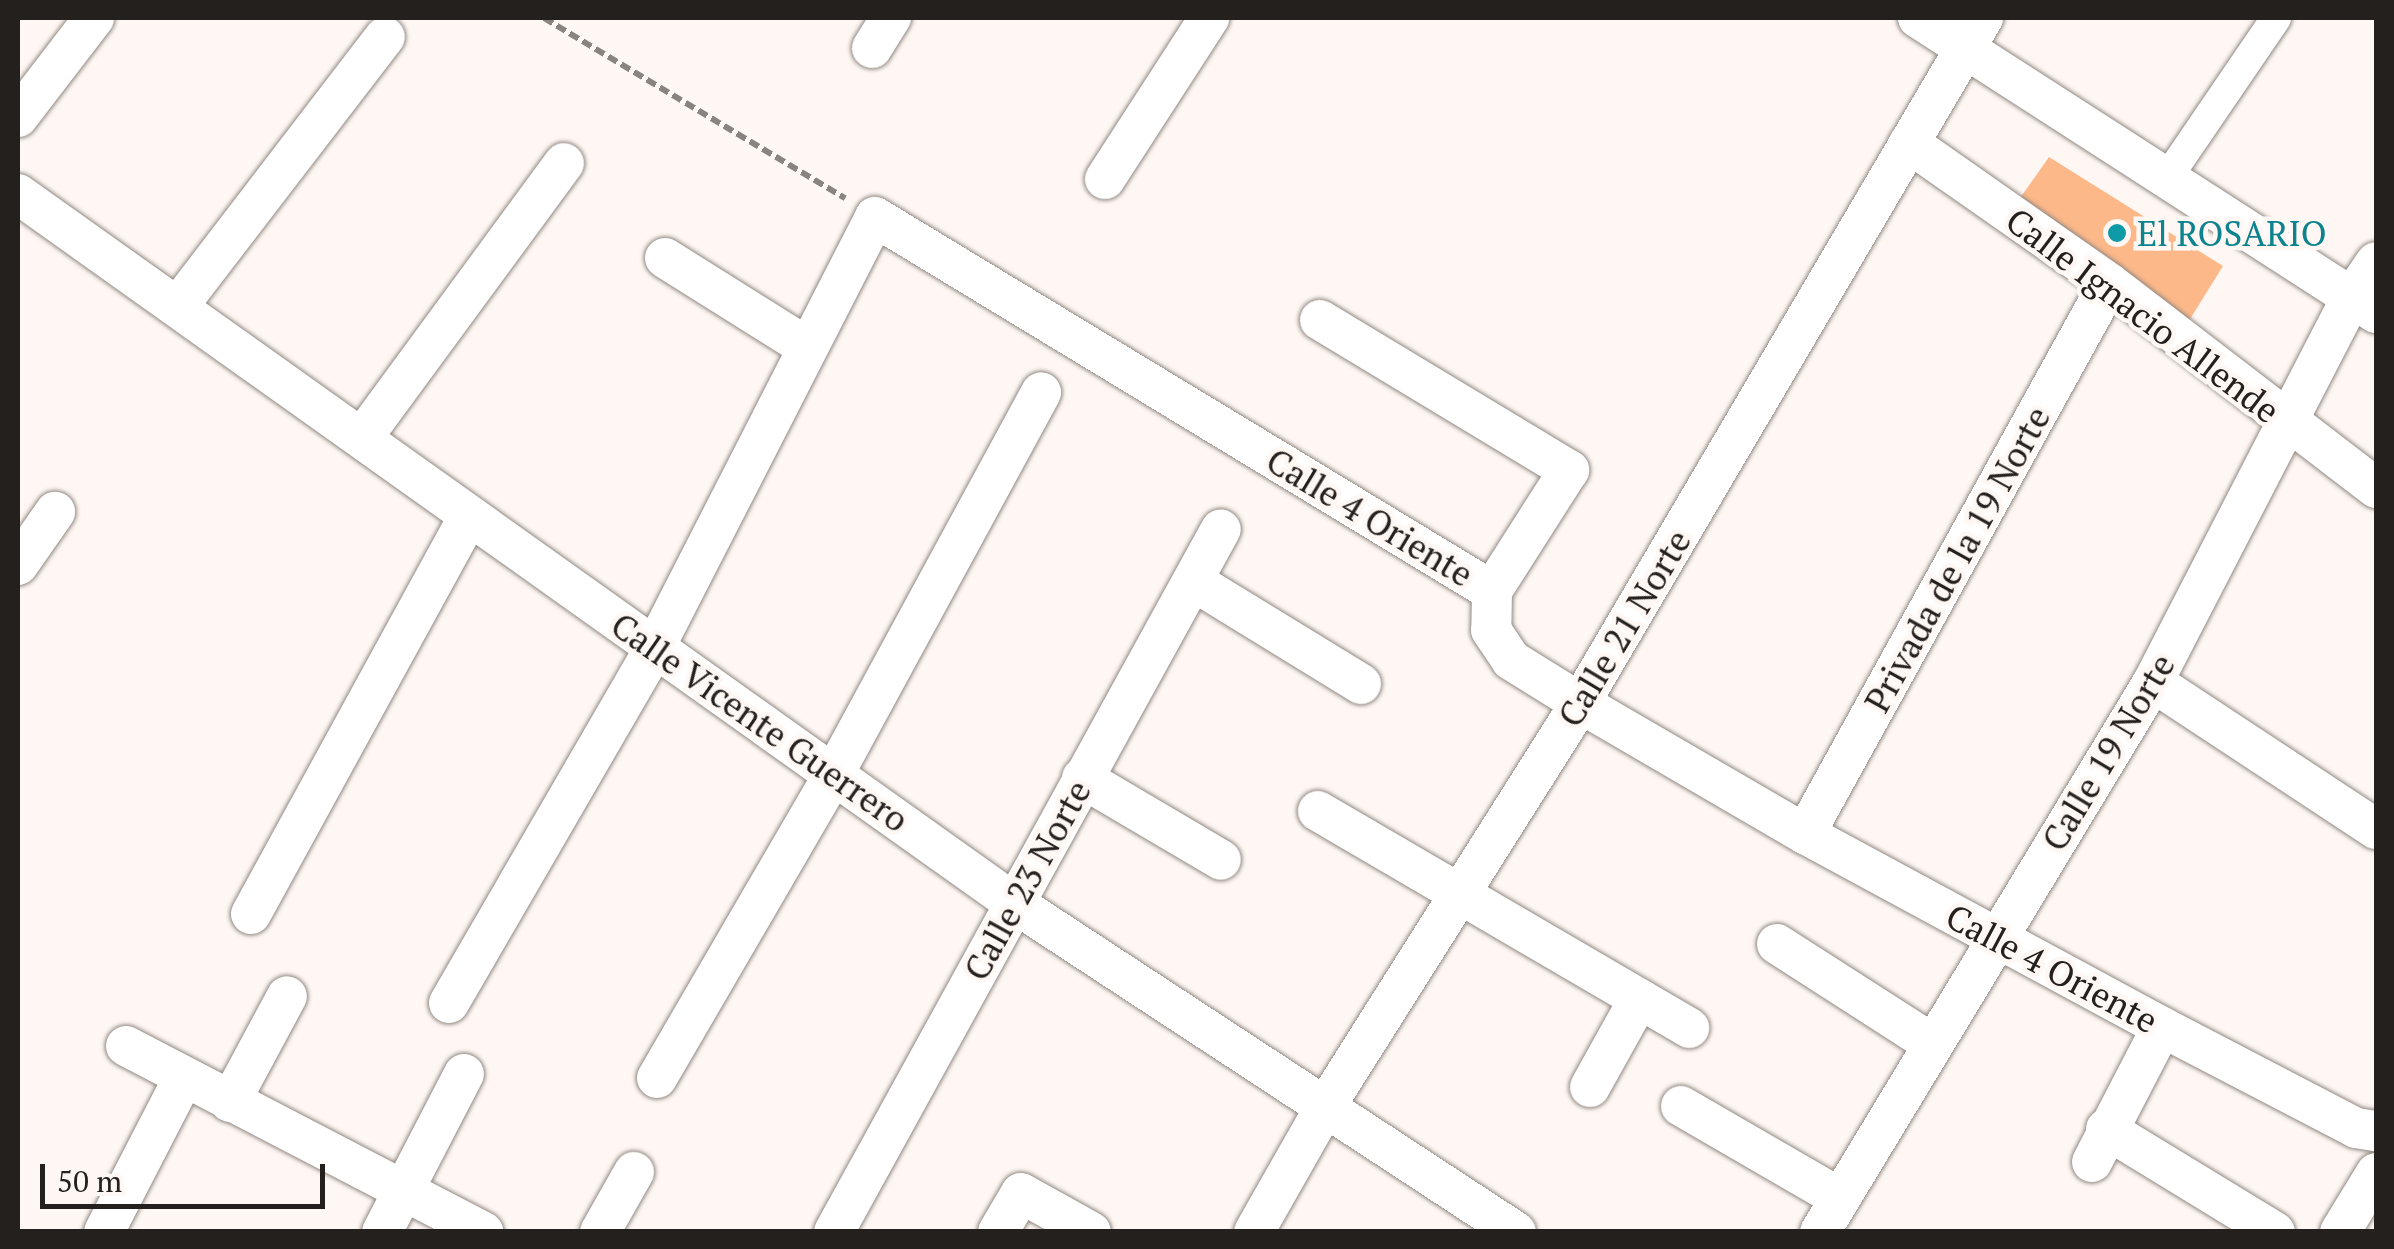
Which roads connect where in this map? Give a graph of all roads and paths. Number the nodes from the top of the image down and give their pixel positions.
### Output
1 (94, 18) edge
2 (544, 18) edge
3 (1209, 18) edge
4 (1918, 18) edge
5 (2276, 18) edge
6 (1974, 32) edge
7 (386, 37) dead end
8 (18, 117) edge
9 (1909, 144) junction
10 (564, 163) dead end
11 (1105, 179) dead end
12 (2165, 181) junction
13 (18, 194) edge
14 (876, 217) junction
15 (665, 258) dead end
16 (2376, 262) edge
17 (2109, 284) junction
18 (179, 305) junction
19 (2364, 305) edge
20 (1320, 320) dead end
21 (807, 347) junction
22 (1041, 392) dead end
23 (2288, 422) junction
24 (362, 438) junction
25 (2376, 488) edge
26 (55, 512) dead end
27 (468, 518) junction
28 (1222, 530) dead end
29 (18, 565) edge
30 (1193, 581) junction
31 (1492, 591) junction
32 (654, 649) junction
33 (2153, 682) junction
34 (1361, 684) dead end
35 (1580, 703) junction
36 (835, 772) junction
37 (1082, 778) junction
38 (1318, 810) dead end
39 (2376, 828) edge
40 (1805, 834) junction
41 (1221, 860) dead end
42 (1460, 898) junction
43 (1014, 902) junction
44 (251, 914) dead end
45 (1996, 938) junction
46 (1777, 944) dead end
47 (287, 996) dead end
48 (1639, 999) junction
49 (449, 1003) dead end
50 (2162, 1027) junction
51 (1689, 1028) dead end
52 (1931, 1043) junction
53 (126, 1046) dead end
54 (464, 1074) dead end
55 (657, 1078) dead end
56 (183, 1079) junction
57 (1590, 1087) dead end
58 (230, 1102) junction
59 (1681, 1106) dead end
60 (1325, 1107) junction
61 (2376, 1131) edge
62 (634, 1172) dead end
63 (2376, 1173) edge
64 (404, 1190) junction
65 (1830, 1215) edge
66 (104, 1232) edge
67 (382, 1232) edge
68 (484, 1232) edge
69 (600, 1232) edge
70 (834, 1232) edge
71 (998, 1232) edge
72 (1092, 1232) edge
73 (1254, 1232) edge
74 (1516, 1232) edge
75 (2275, 1232) edge
76 (2340, 1232) edge

1 - 8 street
2 - 14 path
3 - 11 street
4 - 6 street
5 - 12 street
6 - 9 street, Calle 21 Norte
6 - 12 street
7 - 18 street
9 - 17 street, Calle Ignacio Allende
9 - 35 street, Calle 21 Norte
10 - 24 street
12 - 19 street
13 - 18 street, Calle Vicente Guerrero
14 - 21 street
14 - 31 street, Calle 4 Oriente
15 - 21 street
16 - 19 street, Calle 19 Norte
17 - 23 street, Calle Ignacio Allende
17 - 40 street, Privada de la 19 Norte
18 - 24 street, Calle Vicente Guerrero
19 - 23 street, Calle 19 Norte
20 - 31 street
21 - 32 street
22 - 36 street
23 - 25 street, Calle Ignacio Allende
23 - 33 street, Calle 19 Norte
24 - 27 street, Calle Vicente Guerrero
26 - 29 street
27 - 32 street, Calle Vicente Guerrero
27 - 44 street
28 - 30 street, Calle 23 Norte
30 - 34 street
30 - 37 street, Calle 23 Norte
31 - 35 street, Calle 4 Oriente
32 - 36 street, Calle Vicente Guerrero
32 - 49 street
33 - 39 street
33 - 45 street, Calle 19 Norte
35 - 40 street, Calle 4 Oriente
35 - 42 street, Calle 21 Norte
36 - 43 street, Calle Vicente Guerrero
36 - 55 street
37 - 41 street
37 - 43 street, Calle 23 Norte
38 - 42 street
40 - 45 street, Calle 4 Oriente
42 - 48 street
42 - 60 street, Calle 21 Norte
43 - 60 street, Calle Vicente Guerrero
43 - 70 street, Calle 23 Norte
45 - 50 street, Calle 4 Oriente
45 - 52 street, Calle 19 Norte
46 - 52 street
47 - 58 street
48 - 51 street
48 - 57 street
50 - 61 street, Calle 4 Oriente
50 - 75 street
52 - 65 street, Calle 19 Norte
53 - 56 street
54 - 64 street
56 - 58 street
56 - 66 street
58 - 64 street
59 - 65 street
60 - 73 street, Calle 21 Norte
60 - 74 street, Calle Vicente Guerrero
62 - 69 street
63 - 76 street
64 - 67 street
64 - 68 street
71 - 72 street

